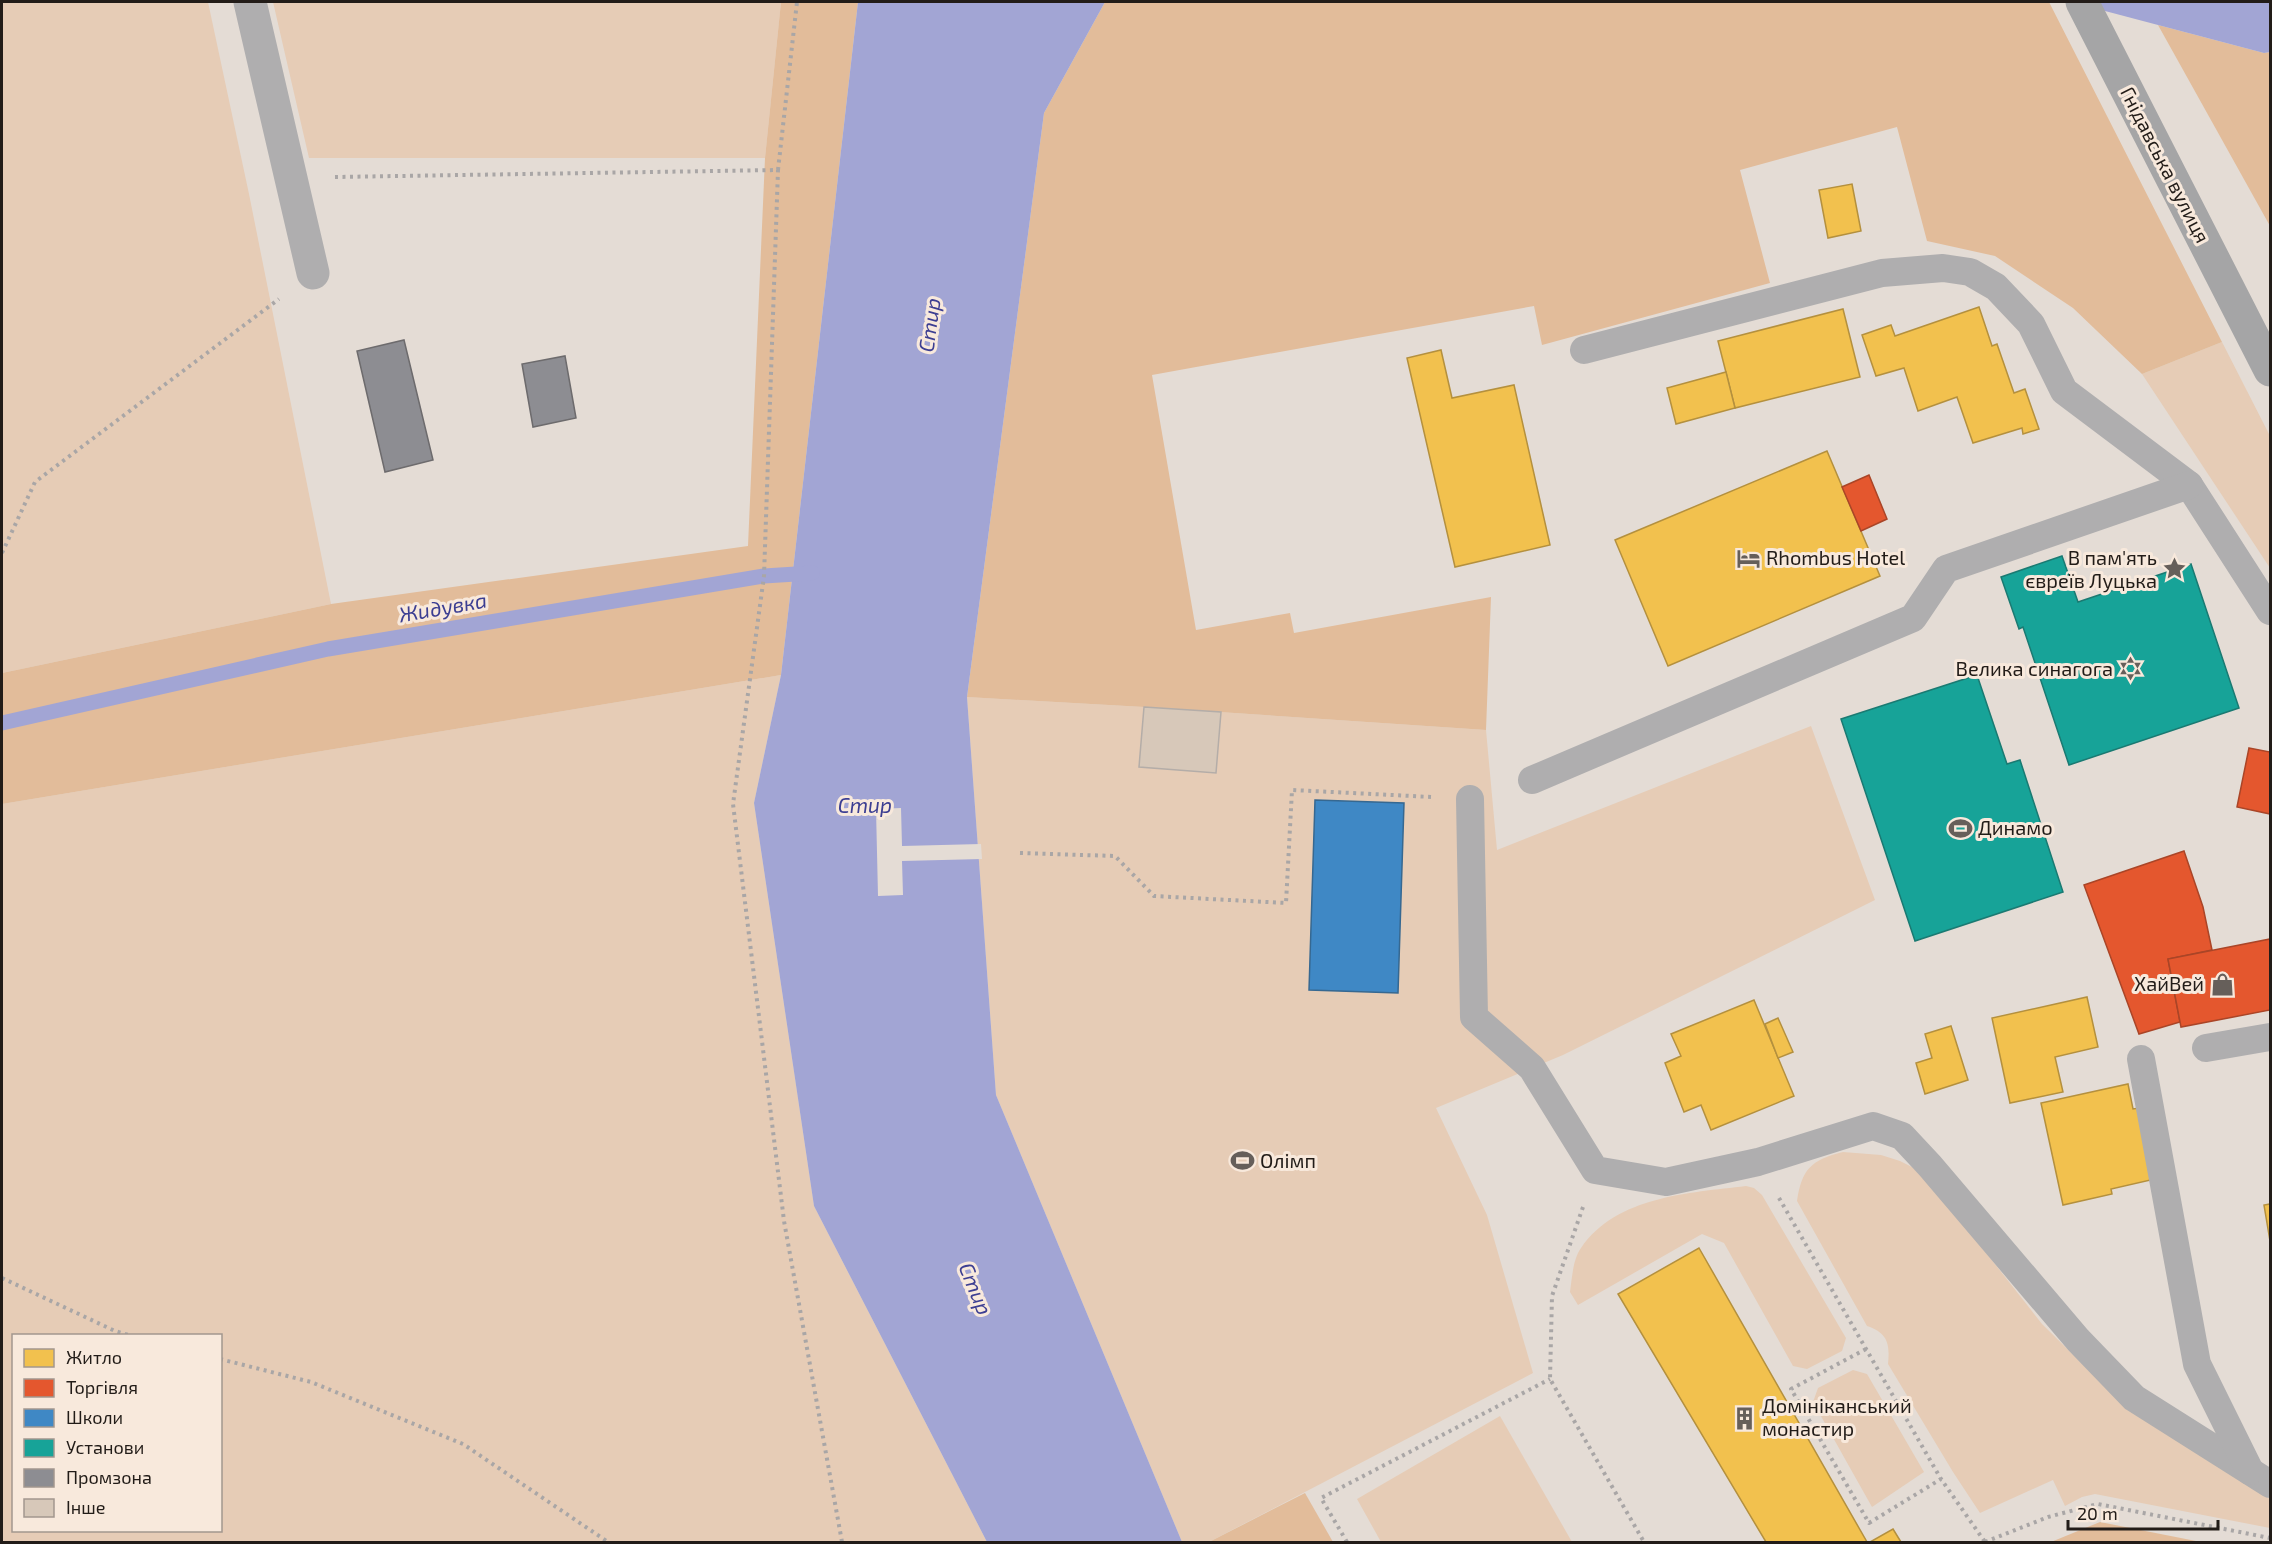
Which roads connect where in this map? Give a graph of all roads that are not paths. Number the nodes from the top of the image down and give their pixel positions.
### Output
1 (250, 2) edge
2 (2082, 2) edge
3 (313, 273) road end
4 (1584, 350) dead end
5 (2271, 370) edge
6 (2189, 485) junction
7 (2271, 611) edge
8 (1532, 780) dead end
9 (1470, 799) road end
10 (2271, 1037) edge
11 (2206, 1048) dead end
12 (2141, 1059) dead end
13 (2260, 1478) edge

1 - 3 street
2 - 5 main road, Гнідавська вулиця
4 - 6 lane
6 - 7 lane
6 - 8 lane
9 - 13 lane
10 - 11 lane
12 - 13 lane

